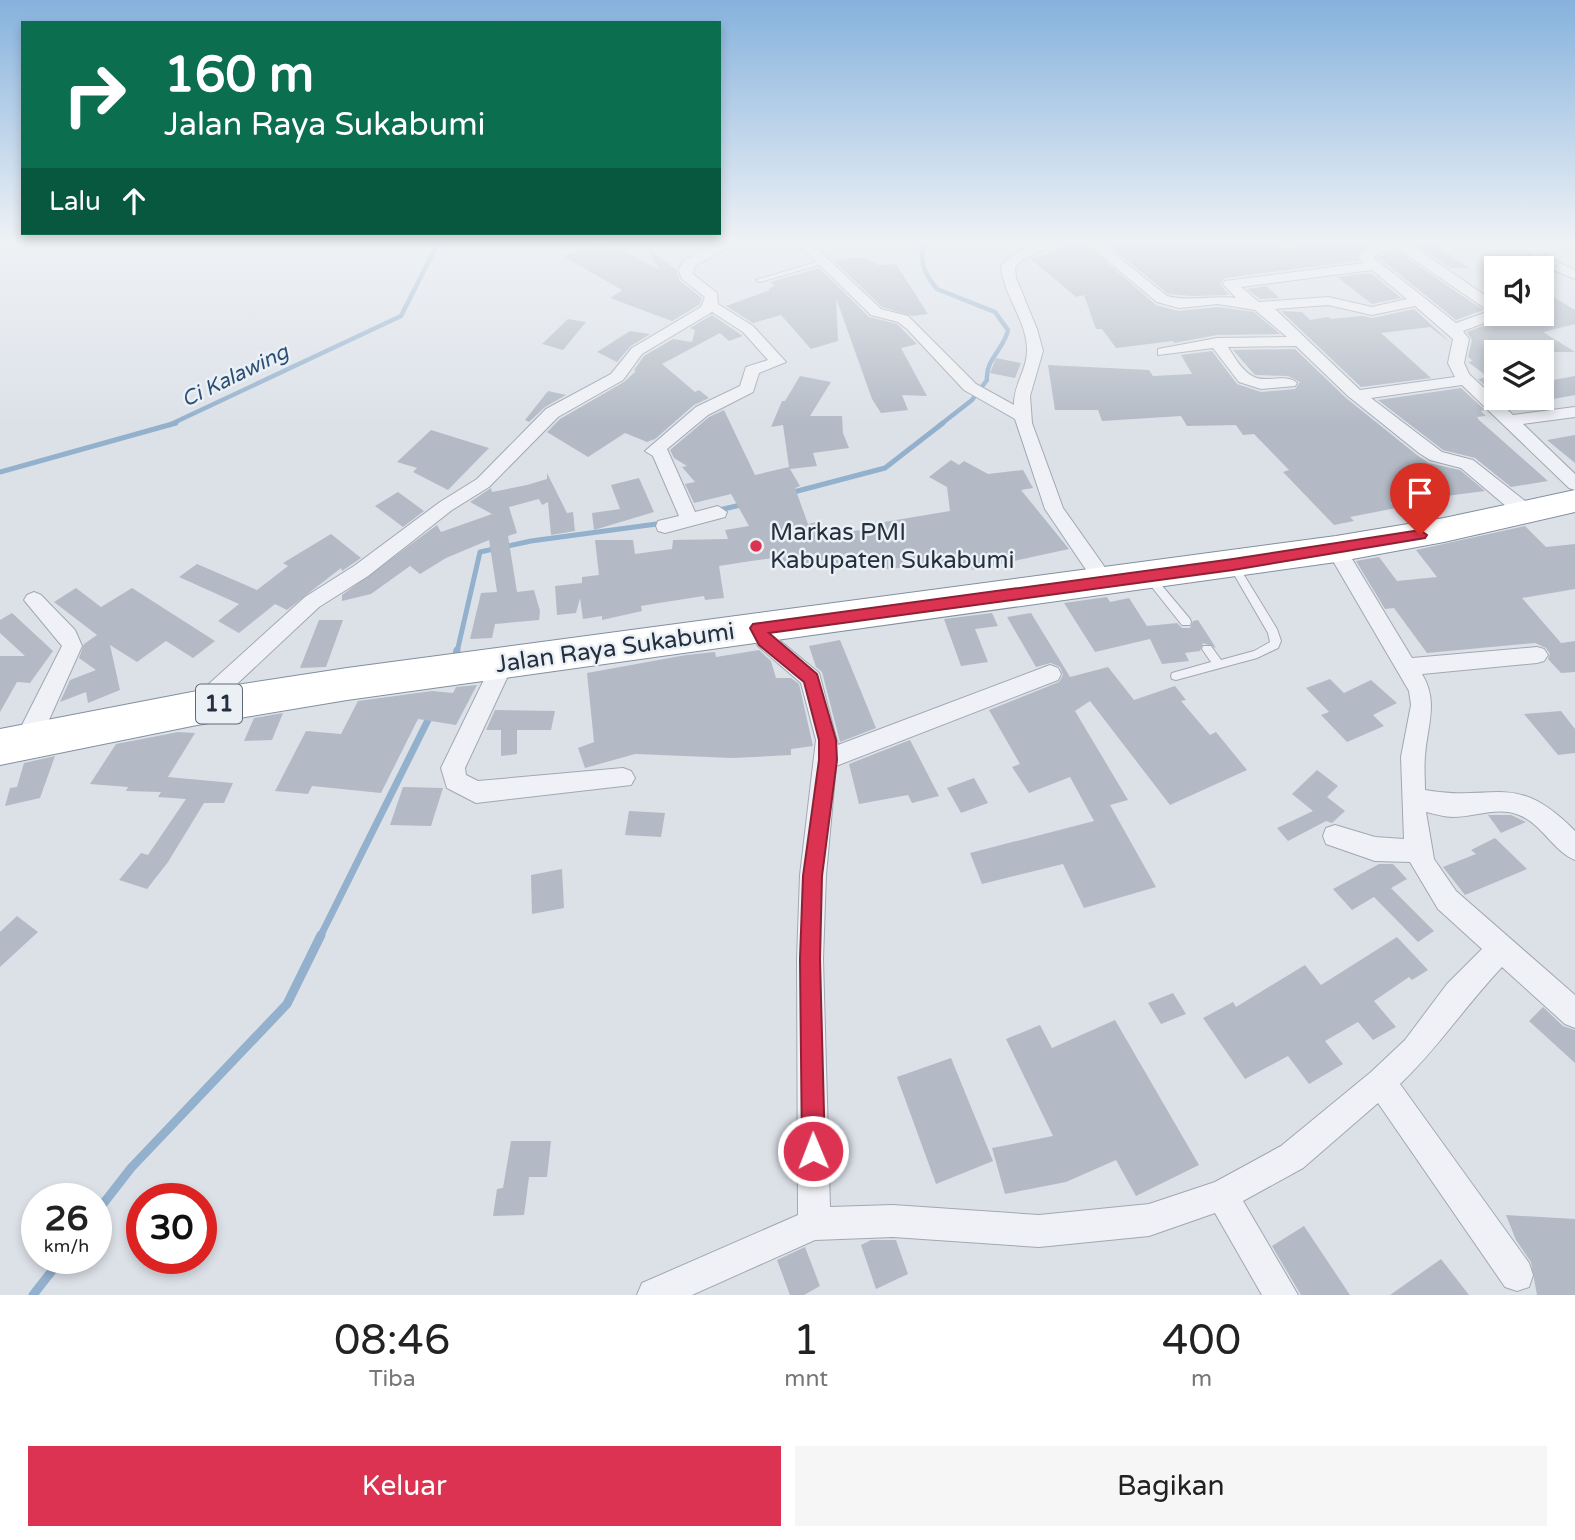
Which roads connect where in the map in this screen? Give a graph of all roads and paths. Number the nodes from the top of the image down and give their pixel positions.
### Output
1 (867, 303) edge
2 (1020, 303) edge
3 (1220, 303) edge
4 (1281, 303) edge
5 (1337, 303) edge
6 (1351, 303) edge
7 (1407, 303) edge
8 (1421, 303) edge
9 (1483, 303) edge
10 (1254, 305) junction
11 (710, 306) joint
12 (1357, 309) junction
13 (1454, 329) junction
14 (1301, 341) junction
15 (1217, 343) junction
16 (1163, 352) dead end
17 (1465, 380) junction
18 (1289, 383) dead end
19 (1357, 395) junction
20 (1575, 412) edge
21 (1022, 416) junction
22 (1510, 421) junction
23 (1575, 484) edge
24 (1575, 501) edge
25 (718, 512) dead end
26 (1527, 513) junction
27 (690, 520) junction
28 (665, 526) dead end
29 (1336, 549) junction
30 (1233, 564) junction
31 (1148, 575) junction
32 (1104, 581) junction
33 (34, 600) dead end
34 (1186, 622) dead end
35 (758, 628) junction
36 (1207, 649) dead end
37 (1537, 655) dead end
38 (495, 664) junction
39 (1218, 664) junction
40 (1408, 667) junction
41 (1050, 674) dead end
42 (1176, 676) dead end
43 (197, 708) junction
44 (14, 745) edge
45 (828, 760) junction
46 (623, 778) dead end
47 (1413, 799) junction
48 (1335, 836) dead end
49 (1575, 848) edge
50 (1419, 851) junction
51 (1501, 949) junction
52 (1575, 1014) edge
53 (1381, 1083) junction
54 (1222, 1195) junction
55 (814, 1224) junction
56 (1517, 1275) dead end
57 (654, 1295) edge
58 (1281, 1295) edge

1 - 21 street
2 - 21 street
3 - 10 street
4 - 10 street
5 - 12 street
6 - 12 street
7 - 12 street
8 - 13 street
9 - 13 street
10 - 14 street
11 - 27 street
11 - 43 street
13 - 17 street
14 - 15 street
14 - 19 street
15 - 16 street
15 - 18 street
17 - 19 street
17 - 22 street
19 - 26 street
20 - 22 street
21 - 32 street
22 - 23 street
24 - 26 highway, 11
25 - 27 street
26 - 29 highway, 11
27 - 28 street
29 - 30 highway, 11
29 - 40 street
30 - 31 highway, Jalan Raya Sukabumi / 11
30 - 39 lane
31 - 32 highway, Jalan Raya Sukabumi / 11
31 - 34 lane
32 - 35 highway, Jalan Raya Sukabumi / 11
33 - 44 street
35 - 38 highway, Jalan Raya Sukabumi / 11
35 - 45 street
36 - 39 lane
37 - 40 street
38 - 43 highway, Jalan Raya Sukabumi / 11
38 - 46 street
39 - 42 lane
40 - 47 street
41 - 45 street
43 - 44 highway, Jalan Raya Sukabumi / 11
45 - 55 street
47 - 49 street
47 - 50 street
48 - 50 street
50 - 51 street
51 - 52 street
51 - 53 street
53 - 54 street
53 - 56 street
54 - 55 street
54 - 58 street
55 - 57 street

